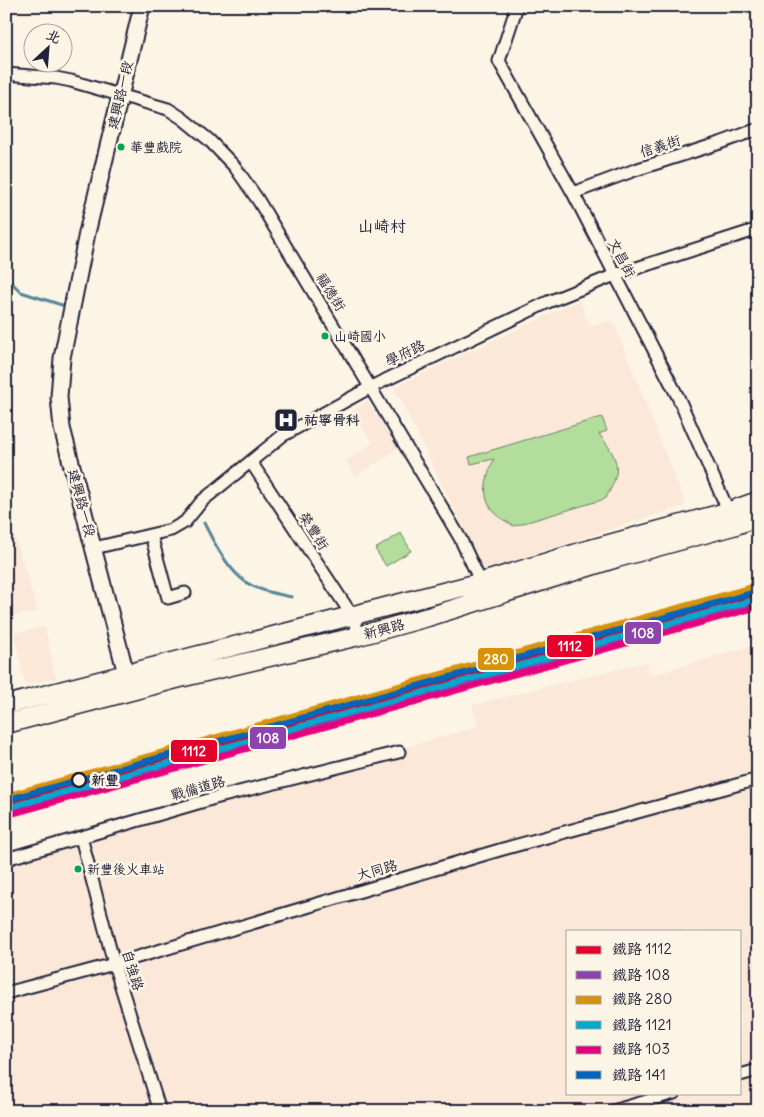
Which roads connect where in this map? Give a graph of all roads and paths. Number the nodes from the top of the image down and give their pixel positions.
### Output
1 (142, 6) edge
2 (517, 6) edge
3 (6, 74) edge
4 (120, 95) junction
5 (758, 129) edge
6 (573, 193) junction
7 (758, 229) edge
8 (615, 275) junction
9 (371, 387) junction
10 (250, 462) junction
11 (758, 501) edge
12 (758, 517) edge
13 (732, 518) junction
14 (151, 535) junction
15 (94, 548) junction
16 (484, 590) junction
17 (185, 593) dead end
18 (353, 617) junction
19 (359, 636) junction
20 (129, 683) junction
21 (6, 705) edge
22 (6, 724) edge
23 (399, 752) dead end
24 (758, 779) edge
25 (82, 837) junction
26 (6, 858) edge
27 (114, 964) junction
28 (6, 993) edge
29 (758, 1070) edge
30 (742, 1074) edge
31 (671, 1094) edge
32 (160, 1111) edge
33 (613, 1111) edge

1 - 4 street, 建興路一段
2 - 6 street, 文昌街
3 - 4 street, 福德街
4 - 9 street, 福德街
4 - 15 street, 建興路一段
5 - 6 street, 信義街
6 - 8 street, 文昌街
7 - 8 street, 學府路
8 - 9 street, 學府路
8 - 13 street, 文昌街
9 - 10 street, 學府路
9 - 16 street, 福德街
10 - 14 street, 學府路
10 - 18 street, 榮豐街
11 - 13 main road, 新興路
12 - 13 main road, 新興路
13 - 16 main road, 新興路
14 - 15 street, 學府路
14 - 17 street
15 - 20 street, 建興路一段
16 - 18 main road, 新興路
16 - 19 main road, 新興路
18 - 19 street, 榮豐街
18 - 20 main road, 新興路
19 - 20 main road, 新興路
20 - 21 main road, 新興路
20 - 22 main road, 新興路
23 - 25 street, 戰備道路
24 - 27 street, 大同路
25 - 26 street, 戰備道路
25 - 27 street, 自強路
27 - 28 street, 大同路
27 - 32 street, 自強路
29 - 30 street
31 - 33 street

